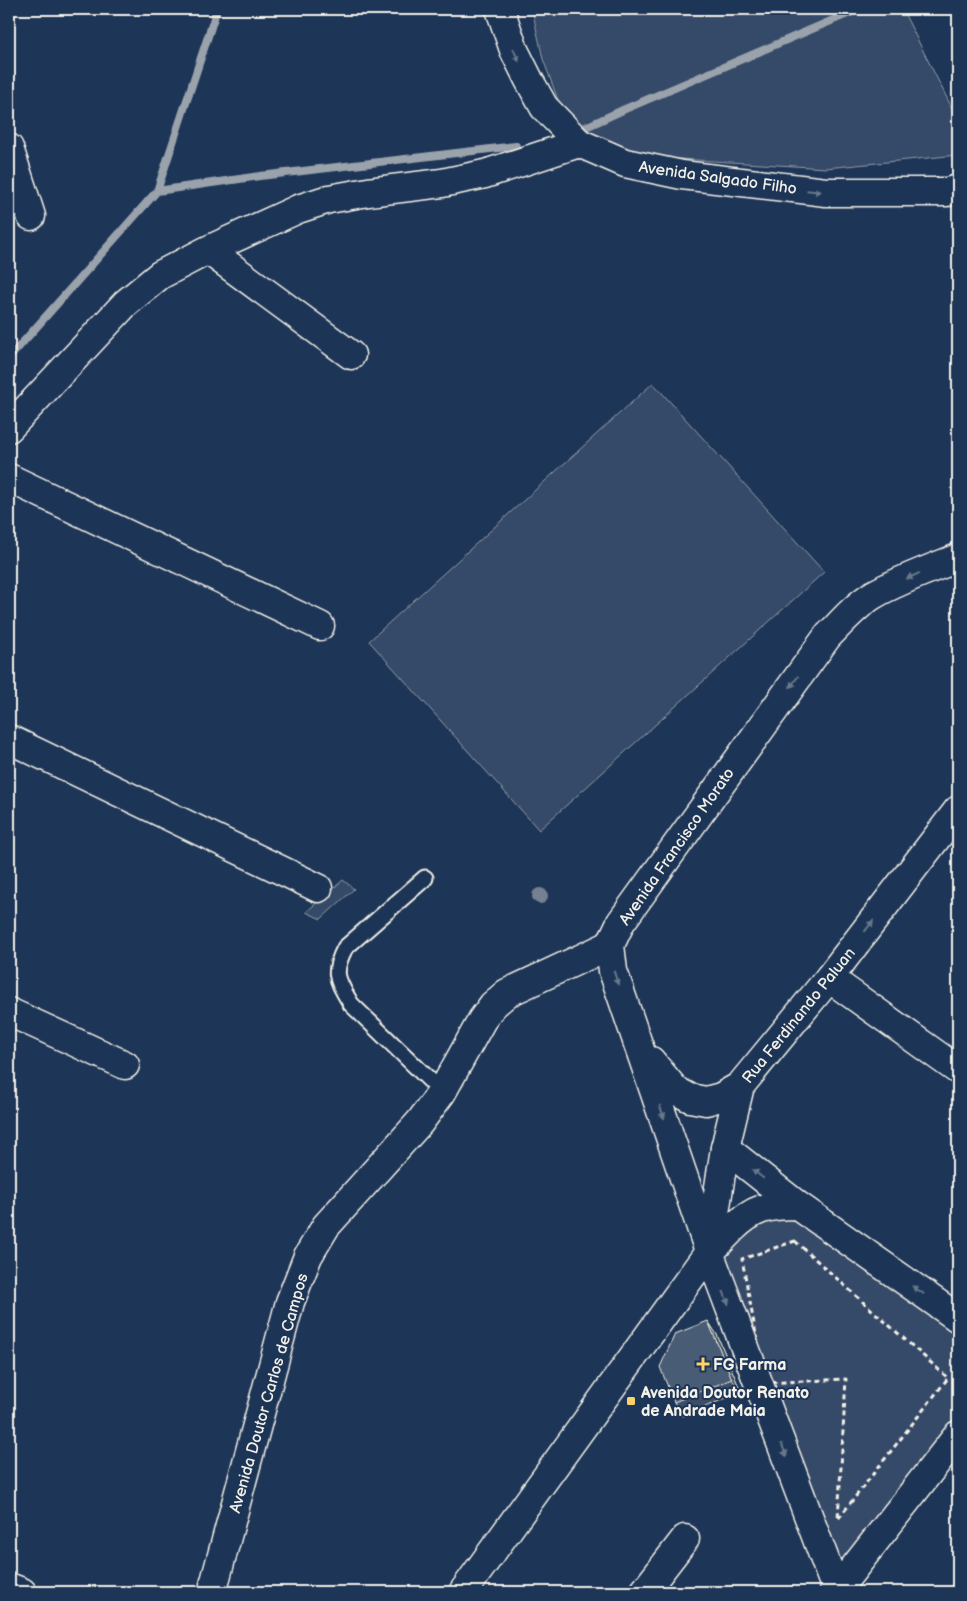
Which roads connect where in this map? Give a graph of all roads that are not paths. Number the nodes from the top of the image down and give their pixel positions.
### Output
1 (500, 9) edge
2 (580, 143) junction
3 (9, 148) edge
4 (958, 189) edge
5 (31, 216) dead end
6 (208, 250) junction
7 (351, 355) dead end
8 (9, 428) edge
9 (9, 478) edge
10 (958, 558) edge
11 (320, 626) dead end
12 (9, 740) edge
13 (954, 825) edge
14 (425, 878) dead end
15 (318, 888) dead end
16 (610, 945) junction
17 (829, 978) junction
18 (9, 1012) edge
19 (641, 1049) junction
20 (125, 1065) dead end
21 (958, 1070) edge
22 (740, 1086) junction
23 (442, 1092) junction
24 (725, 1148) junction
25 (797, 1205) junction
26 (709, 1252) junction
27 (958, 1318) edge
28 (958, 1435) edge
29 (685, 1539) dead end
30 (9, 1587) edge
31 (211, 1590) edge
32 (837, 1591) edge
33 (22, 1592) edge
34 (462, 1592) edge
35 (644, 1592) edge

1 -> 2 street, Avenida Salgado Filho
2 -> 4 street, Avenida Salgado Filho
2 - 6 street
3 - 5 street
6 - 7 street
6 - 8 street
9 - 11 street
10 -> 16 street, Avenida Francisco Morato
12 - 15 street
17 -> 13 street, Rua Ferdinando Paluan
14 - 23 lane
16 -> 19 street
16 - 23 street, Avenida Doutor Carlos de Campos
17 - 21 street
17 - 22 street, Rua Ferdinando Paluan
18 - 20 street
19 - 22 street
19 -> 26 street
22 - 24 street, Rua Ferdinando Paluan
23 - 31 street, Avenida Doutor Carlos de Campos
25 -> 24 street
24 - 26 street, Rua Ferdinando Paluan
25 - 26 street
27 -> 25 street
26 -> 32 street
26 - 34 street
28 - 32 street
29 - 35 street
30 - 33 street

